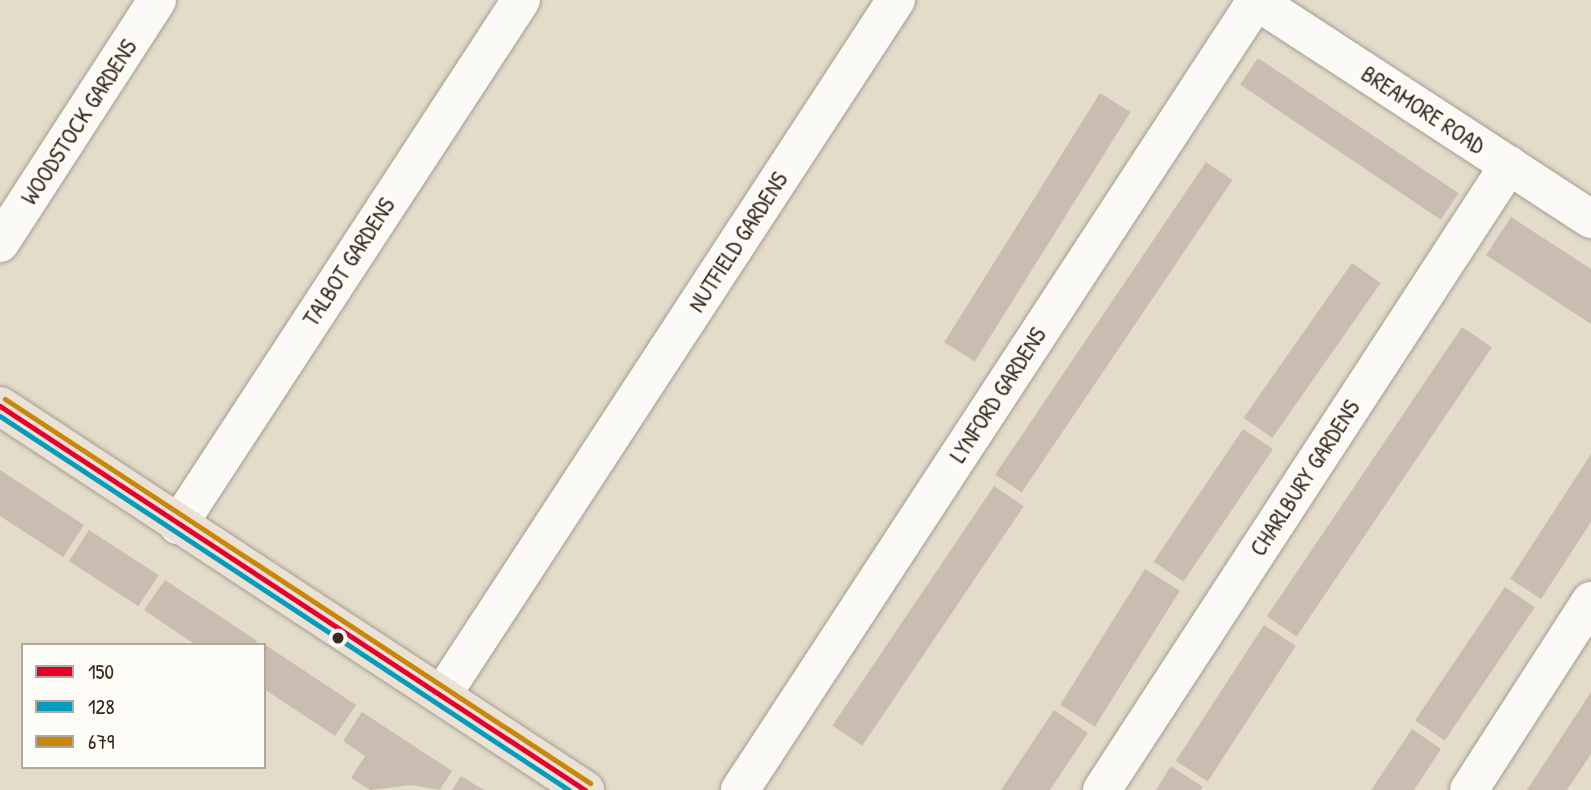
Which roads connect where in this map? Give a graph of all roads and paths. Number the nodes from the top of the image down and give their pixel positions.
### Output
1 (157, 0) edge
2 (521, 0) edge
3 (896, 0) edge
4 (1255, 0) edge
5 (1509, 165) junction
6 (1591, 219) edge
7 (0, 243) edge
8 (0, 406) edge
9 (178, 525) junction
10 (1591, 601) edge
11 (442, 695) junction
12 (585, 790) edge
13 (740, 790) edge
14 (1102, 790) edge
15 (1469, 790) edge

1 - 7 street, WOODSTOCK GARDENS
2 - 9 street, TALBOT GARDENS
3 - 11 street, NUTFIELD GARDENS
4 - 5 street, BREAMORE ROAD
4 - 13 street, LYNFORD GARDENS
5 - 6 street, BREAMORE ROAD
5 - 14 street, CHARLBURY GARDENS
8 - 9 main road
9 - 11 main road
10 - 15 street
11 - 12 main road

